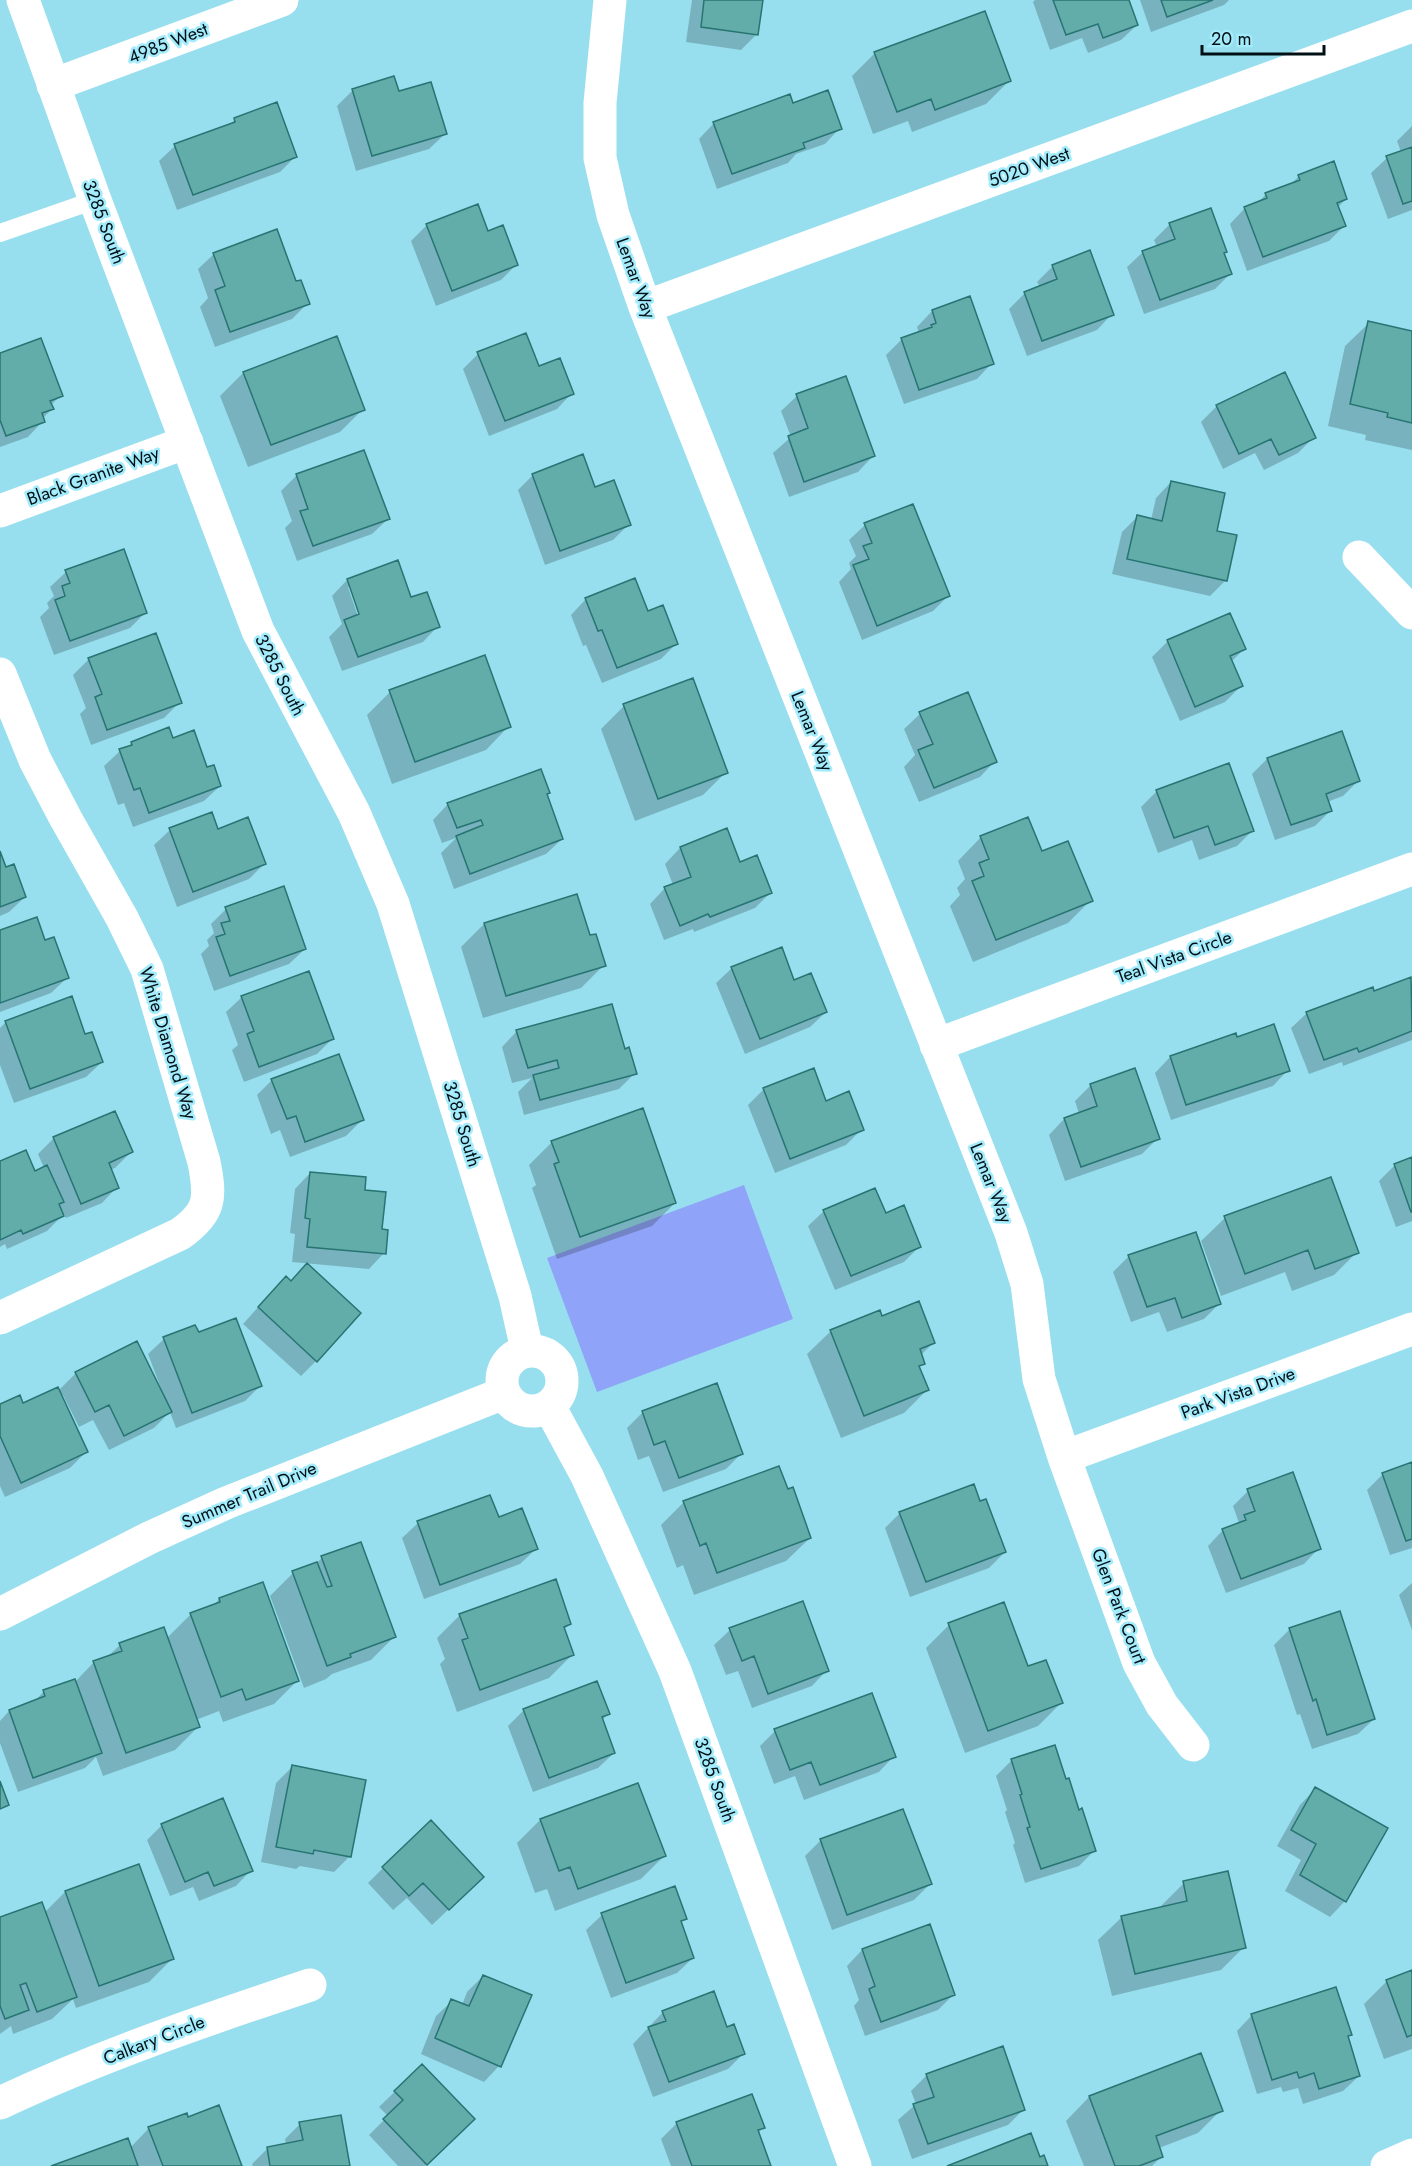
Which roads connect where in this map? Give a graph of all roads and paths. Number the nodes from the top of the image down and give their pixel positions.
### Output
1 (23, 0) edge
2 (282, 0) edge
3 (610, 0) edge
4 (1412, 26) edge
5 (53, 85) junction
6 (95, 200) junction
7 (0, 232) edge
8 (645, 308) junction
9 (187, 442) junction
10 (0, 511) edge
11 (1359, 557) dead end
12 (1412, 613) edge
13 (0, 674) edge
14 (1412, 869) edge
15 (936, 1045) junction
16 (0, 1318) edge
17 (1412, 1329) edge
18 (527, 1350) junction
19 (504, 1392) junction
20 (549, 1406) junction
21 (1064, 1457) junction
22 (0, 1614) edge
23 (1193, 1745) dead end
24 (310, 1985) dead end
25 (0, 2103) edge
26 (1412, 2155) edge
27 (855, 2166) edge
28 (1387, 2166) edge

1 - 5 street, 3285 South
2 - 5 street, 4985 West
3 - 8 street, Lemar Way
4 - 8 street, 5020 West
5 - 6 street, 3285 South
6 - 7 lane
6 - 9 street, 3285 South
8 - 15 street, Lemar Way
9 - 10 street, Black Granite Way
9 - 18 street, 3285 South
11 - 12 street
13 - 16 street, White Diamond Way
14 - 15 street, Teal Vista Circle
15 - 21 street, Lemar Way
17 - 21 street, Park Vista Drive
18 - 19 street
18 - 20 street
19 - 20 street
19 - 22 street, Summer Trail Drive
20 - 27 street, 3285 South
21 - 23 street, Glen Park Court
24 - 25 street, Calkary Circle
26 - 28 street

